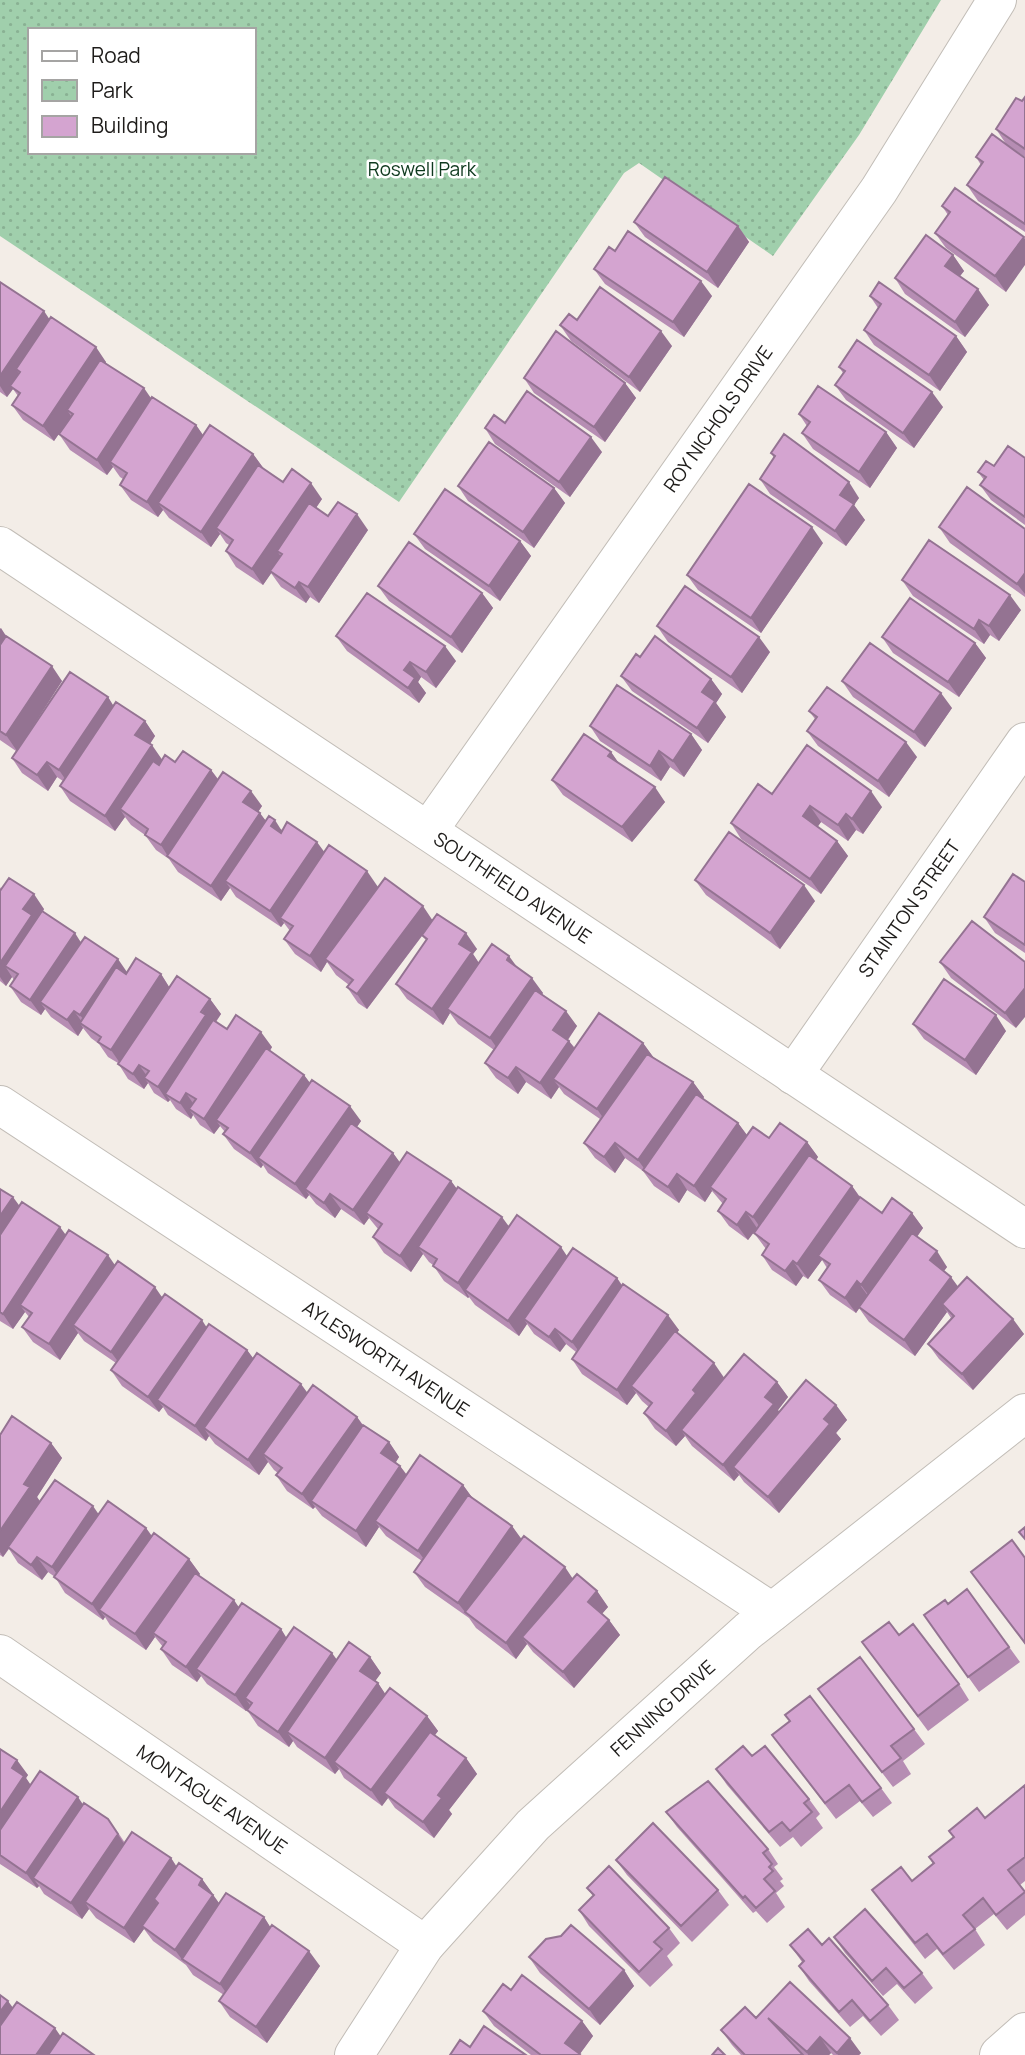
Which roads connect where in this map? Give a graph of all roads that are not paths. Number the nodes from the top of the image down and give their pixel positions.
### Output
1 (996, 0) edge
2 (0, 546) edge
3 (1025, 742) edge
4 (428, 831) junction
5 (793, 1075) junction
6 (0, 1105) edge
7 (1025, 1230) edge
8 (1025, 1413) edge
9 (772, 1612) junction
10 (0, 1654) edge
11 (425, 1945) junction
12 (1025, 2032) edge
13 (354, 2055) edge
14 (999, 2055) edge

1 - 4 street, ROY NICHOLS DRIVE
2 - 4 street, SOUTHFIELD AVENUE
3 - 5 street, STAINTON STREET
4 - 5 street, SOUTHFIELD AVENUE
5 - 7 street, SOUTHFIELD AVENUE
6 - 9 street, AYLESWORTH AVENUE
8 - 9 street, FENNING DRIVE
9 - 11 street, FENNING DRIVE
10 - 11 street, MONTAGUE AVENUE
11 - 13 street, FENNING DRIVE
12 - 14 street

